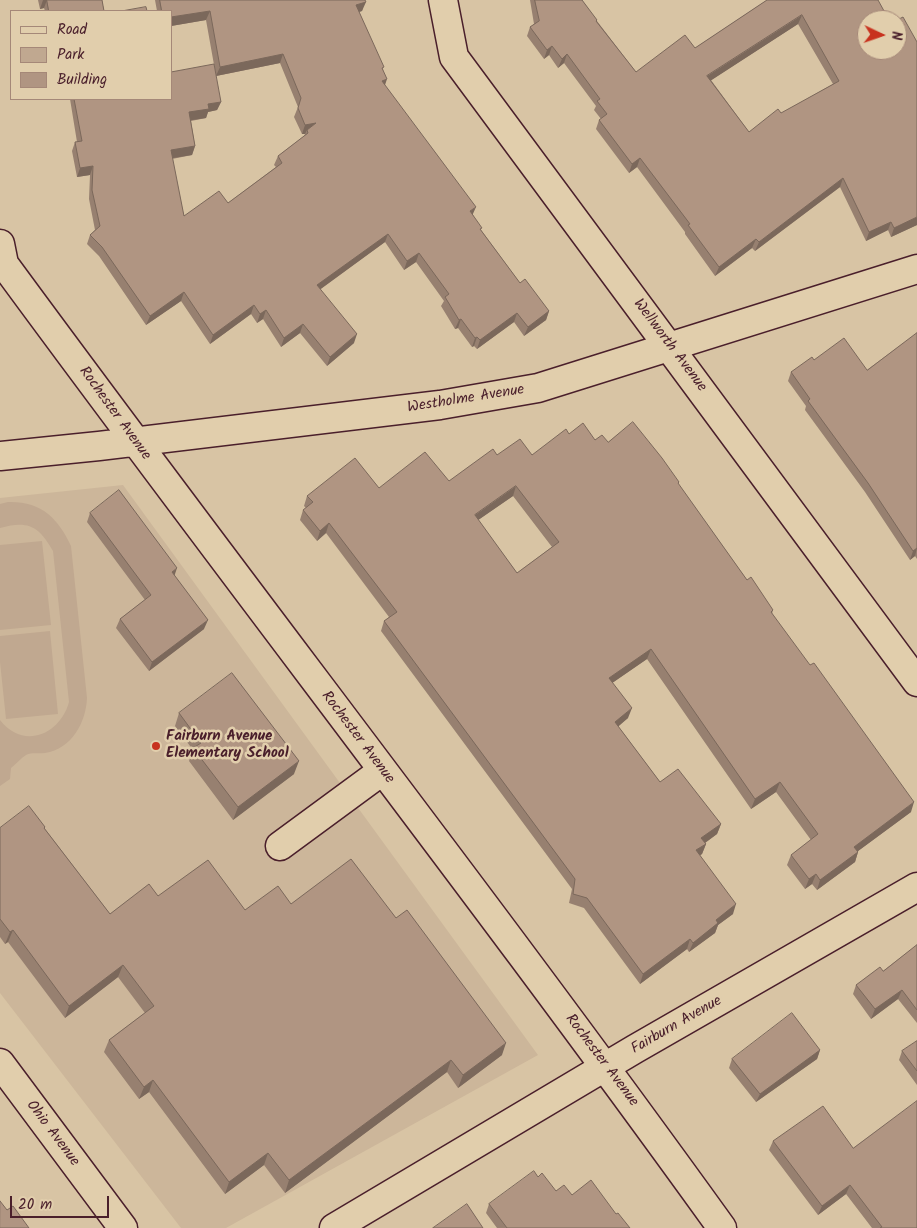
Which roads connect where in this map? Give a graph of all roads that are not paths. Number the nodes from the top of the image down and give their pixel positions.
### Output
1 (443, 0) edge
2 (0, 244) edge
3 (917, 269) edge
4 (670, 347) junction
5 (135, 442) junction
6 (0, 456) edge
7 (917, 682) edge
8 (382, 771) junction
9 (280, 846) dead end
10 (917, 887) edge
11 (0, 1063) edge
12 (606, 1067) junction
13 (123, 1228) edge
14 (334, 1228) edge
15 (722, 1228) edge

1 - 4 street, Wellworth Avenue
2 - 5 street, Rochester Avenue
3 - 4 street, Westholme Avenue
4 - 5 street, Westholme Avenue
4 - 7 street, Wellworth Avenue
5 - 6 street, Westholme Avenue
5 - 8 street, Rochester Avenue
8 - 9 street
8 - 12 street, Rochester Avenue
10 - 12 street, Fairburn Avenue
11 - 13 street, Ohio Avenue
12 - 14 street, Fairburn Avenue
12 - 15 street, Rochester Avenue

